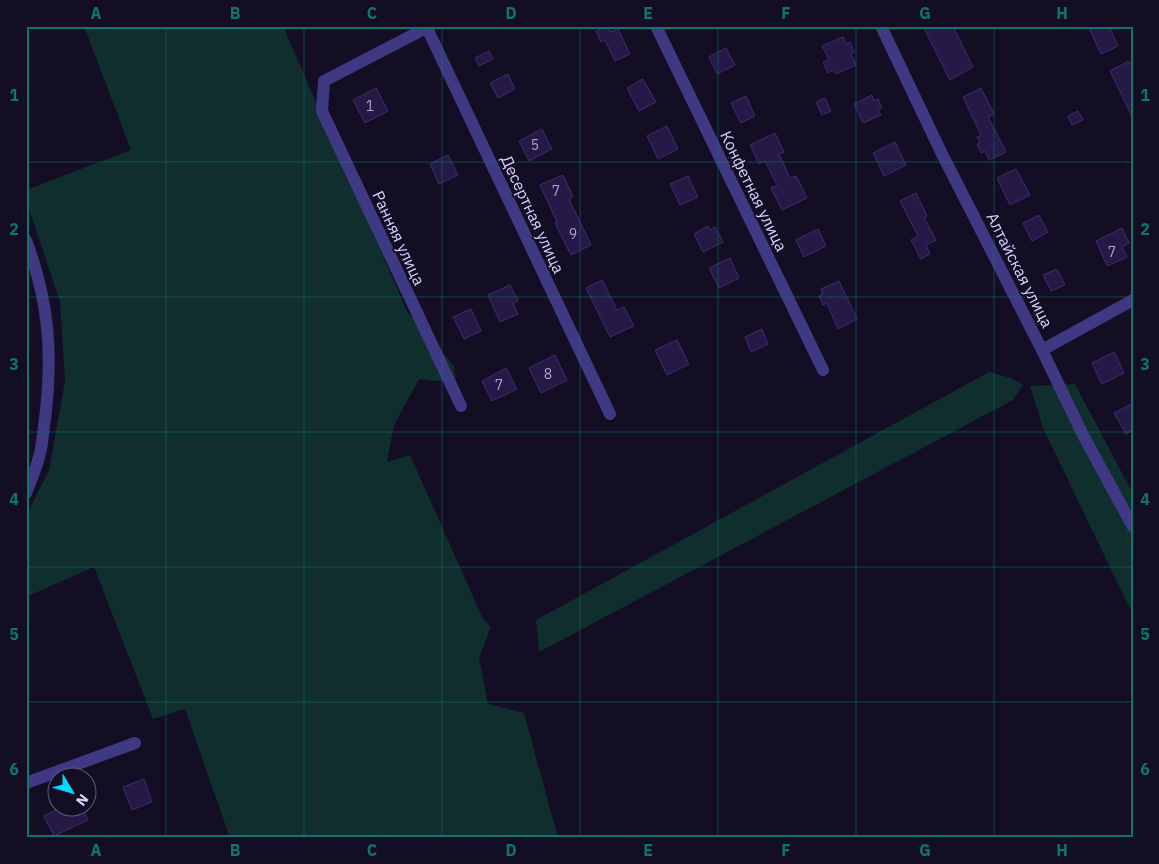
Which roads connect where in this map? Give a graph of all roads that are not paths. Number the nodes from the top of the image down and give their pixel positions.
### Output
1 (656, 26) edge
2 (881, 26) edge
3 (428, 27) edge
4 (26, 240) edge
5 (1133, 300) edge
6 (1042, 350) junction
7 (823, 370) dead end
8 (461, 406) dead end
9 (610, 414) dead end
10 (26, 493) edge
11 (1133, 527) edge
12 (135, 743) dead end
13 (26, 783) edge

1 - 7 street, Конфетная улица
2 - 6 street, Алтайская улица
3 - 8 street, Ранняя улица
3 - 9 street, Десертная улица
4 - 10 street
5 - 6 street
6 - 11 street, Алтайская улица
12 - 13 street

